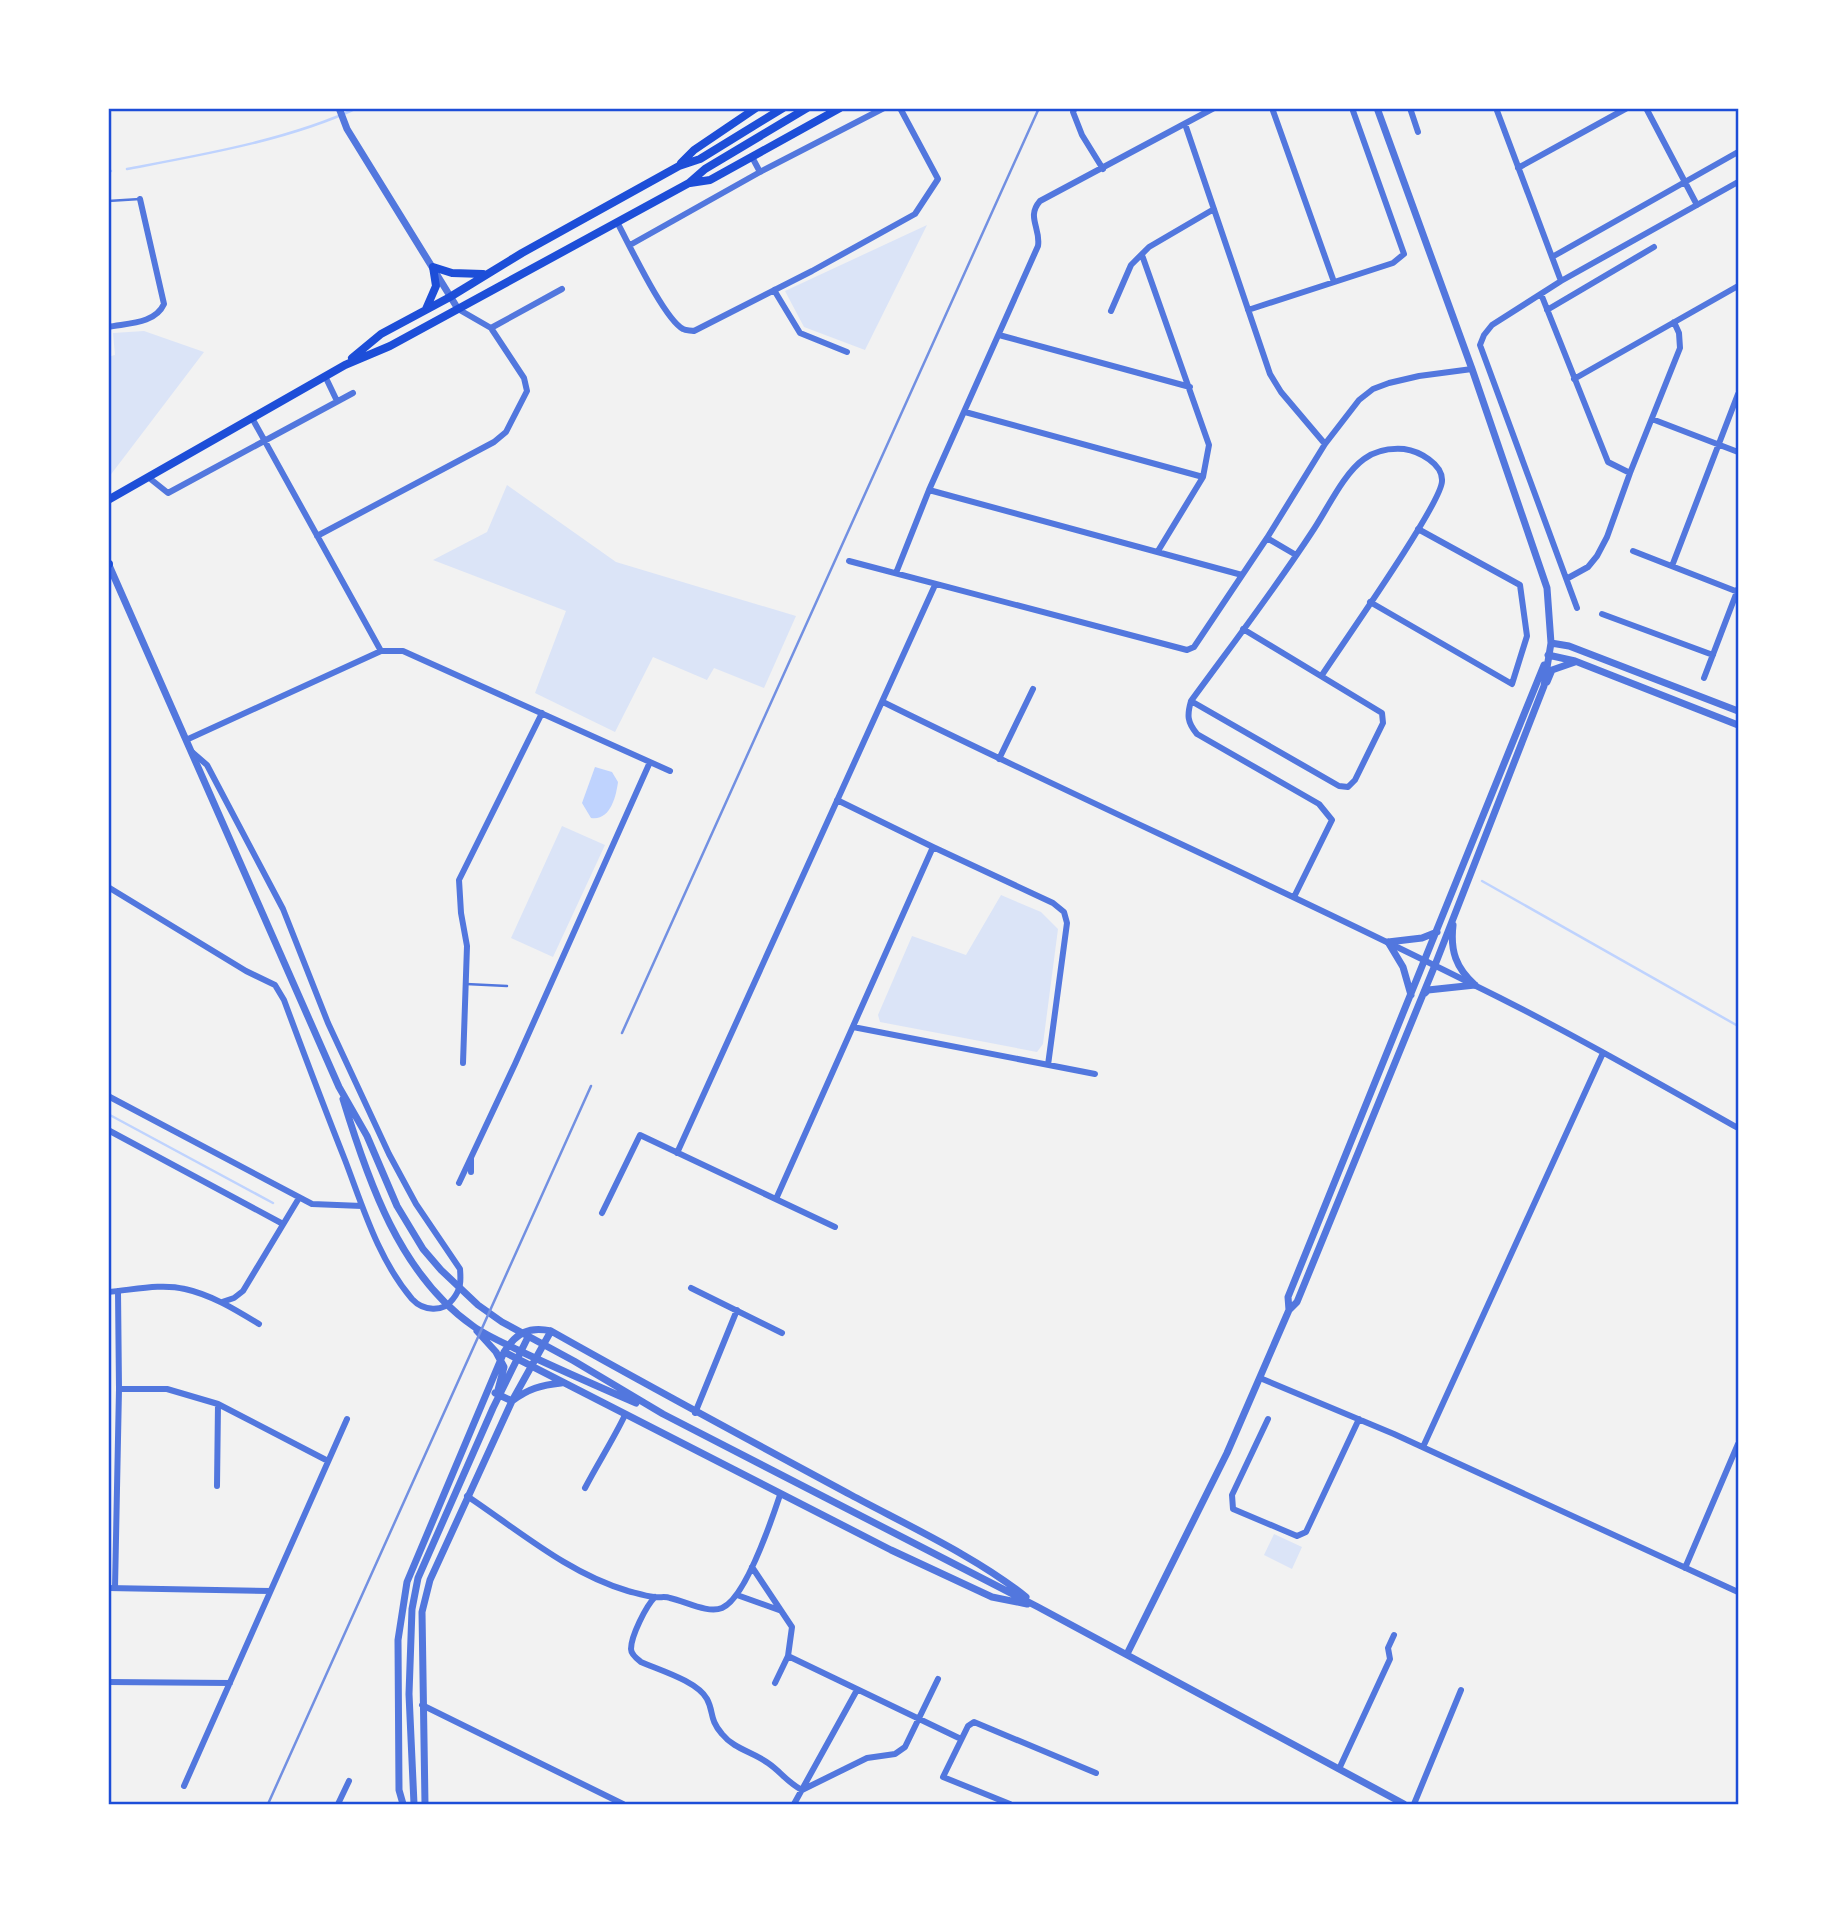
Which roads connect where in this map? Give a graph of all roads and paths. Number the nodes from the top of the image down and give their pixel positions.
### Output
1 (340, 108) edge
2 (756, 108) edge
3 (783, 108) edge
4 (840, 108) edge
5 (884, 108) edge
6 (900, 108) edge
7 (1075, 108) edge
8 (1214, 108) edge
9 (1272, 108) edge
10 (1352, 108) edge
11 (1377, 108) edge
12 (1410, 108) edge
13 (1496, 108) edge
14 (1627, 108) edge
15 (1646, 108) edge
16 (805, 110) edge
17 (1185, 124) junction
18 (1418, 132) dead end
19 (1738, 152) edge
20 (752, 157) junction
21 (679, 166) junction
22 (1518, 167) junction
23 (1103, 169) junction
24 (761, 172) junction
25 (1685, 181) junction
26 (1738, 182) edge
27 (689, 183) junction
28 (140, 199) joint
29 (108, 201) edge
30 (1697, 205) junction
31 (1214, 209) junction
32 (617, 222) junction
33 (630, 245) junction
34 (1654, 247) dead end
35 (1142, 255) junction
36 (1552, 257) junction
37 (433, 267) junction
38 (487, 273) junction
39 (1561, 281) junction
40 (1334, 282) junction
41 (1738, 286) edge
42 (562, 289) dead end
43 (774, 290) junction
44 (1541, 294) junction
45 (450, 297) junction
46 (458, 309) junction
47 (1248, 310) junction
48 (1547, 310) junction
49 (424, 311) junction
50 (1111, 311) dead end
51 (1674, 323) junction
52 (108, 327) edge
53 (491, 328) junction
54 (999, 335) junction
55 (846, 352) dead end
56 (345, 365) junction
57 (1472, 369) junction
58 (325, 376) junction
59 (1574, 379) junction
60 (1190, 387) junction
61 (353, 393) dead end
62 (1738, 394) edge
63 (337, 401) junction
64 (965, 412) junction
65 (252, 418) junction
66 (1652, 419) junction
67 (264, 440) junction
68 (1325, 444) junction
69 (1719, 445) junction
70 (1738, 452) edge
71 (1630, 473) junction
72 (148, 477) junction
73 (1203, 477) junction
74 (929, 491) junction
75 (110, 497) edge
76 (1418, 529) junction
77 (317, 536) junction
78 (1267, 538) junction
79 (1158, 551) junction
80 (1633, 551) dead end
81 (1296, 555) junction
82 (849, 561) dead end
83 (109, 564) edge
84 (1672, 566) junction
85 (895, 573) junction
86 (1242, 575) junction
87 (1568, 578) junction
88 (934, 585) junction
89 (1738, 590) edge
90 (1370, 602) junction
91 (1577, 608) dead end
92 (1602, 614) dead end
93 (1243, 629) junction
94 (1551, 643) junction
95 (381, 651) junction
96 (1713, 654) junction
97 (1548, 655) junction
98 (1576, 661) junction
99 (1322, 675) junction
100 (1704, 678) dead end
101 (1544, 686) junction
102 (1033, 689) dead end
103 (1191, 701) junction
104 (883, 702) junction
105 (1738, 711) edge
106 (542, 713) junction
107 (1738, 725) edge
108 (186, 740) junction
109 (191, 751) junction
110 (999, 759) junction
111 (650, 762) junction
112 (670, 771) dead end
113 (837, 800) junction
114 (933, 847) junction
115 (108, 887) edge
116 (1294, 897) junction
117 (1455, 914) junction
118 (1437, 932) junction
119 (1388, 942) junction
120 (1426, 961) junction
121 (1435, 965) junction
122 (466, 984) junction
123 (1475, 985) junction
124 (507, 986) dead end
125 (1411, 996) junction
126 (1421, 999) junction
127 (853, 1027) junction
128 (1602, 1053) junction
129 (463, 1063) dead end
130 (1048, 1065) junction
131 (1095, 1074) dead end
132 (339, 1087) junction
133 (108, 1096) edge
134 (1738, 1128) edge
135 (108, 1130) edge
136 (677, 1153) junction
137 (471, 1156) junction
138 (471, 1172) dead end
139 (459, 1183) dead end
140 (299, 1198) junction
141 (776, 1199) junction
142 (362, 1206) junction
143 (602, 1213) dead end
144 (283, 1224) junction
145 (835, 1227) dead end
146 (691, 1288) dead end
147 (118, 1291) junction
148 (108, 1292) edge
149 (222, 1301) junction
150 (737, 1310) junction
151 (1289, 1310) junction
152 (259, 1324) dead end
153 (472, 1325) junction
154 (551, 1331) junction
155 (782, 1333) dead end
156 (528, 1337) junction
157 (521, 1351) junction
158 (504, 1352) junction
159 (530, 1365) junction
160 (1260, 1378) junction
161 (562, 1383) junction
162 (119, 1389) junction
163 (487, 1390) junction
164 (512, 1401) junction
165 (218, 1404) junction
166 (493, 1408) junction
167 (695, 1413) junction
168 (663, 1414) junction
169 (625, 1415) junction
170 (347, 1419) dead end
171 (1268, 1419) dead end
172 (1359, 1419) junction
173 (1738, 1444) edge
174 (1423, 1447) junction
175 (328, 1461) junction
176 (217, 1486) dead end
177 (585, 1488) dead end
178 (780, 1495) junction
179 (467, 1496) junction
180 (752, 1567) junction
181 (1685, 1568) junction
182 (112, 1588) edge
183 (271, 1591) junction
184 (1738, 1592) edge
185 (737, 1595) junction
186 (655, 1597) junction
187 (1038, 1607) junction
188 (781, 1611) junction
189 (1394, 1635) dead end
190 (1126, 1654) junction
191 (788, 1656) junction
192 (938, 1679) dead end
193 (108, 1682) edge
194 (230, 1683) junction
195 (775, 1683) dead end
196 (1461, 1689) dead end
197 (857, 1690) junction
198 (422, 1705) junction
199 (919, 1720) junction
200 (961, 1739) junction
201 (1339, 1769) junction
202 (1096, 1773) dead end
203 (349, 1781) dead end
204 (184, 1786) dead end
205 (802, 1790) junction
206 (338, 1804) edge
207 (403, 1804) edge
208 (414, 1804) edge
209 (425, 1804) edge
210 (624, 1804) edge
211 (794, 1804) edge
212 (1010, 1804) edge
213 (1404, 1804) edge
214 (1414, 1804) edge

1 - 37 street
2 - 21 main road
3 - 21 main road
4 - 20 main road
5 - 24 street
6 - 43 street
7 - 23 street
8 - 17 street
9 - 40 street
10 - 40 street
11 - 57 street
12 - 18 street
13 - 22 street
14 - 22 street
15 - 25 street
16 - 27 main road
17 - 23 street
17 - 31 street
19 - 25 street
20 - 24 street
20 - 27 main road
21 - 38 main road
22 - 36 street
23 - 54 street
24 - 33 street
25 - 30 street
25 - 36 street
26 - 30 street
27 - 32 main road
28 - 29 lane
28 - 52 street
30 - 39 street
31 - 35 street
31 - 47 street
32 - 33 street
32 - 46 main road
33 - 43 street
34 - 48 street
35 - 50 street
35 - 60 street
36 - 39 street
37 - 38 main road
37 - 45 street
37 - 49 main road
38 - 45 main road
39 - 44 street
40 - 47 street
41 - 51 street
42 - 53 street
43 - 55 street
44 - 48 street
44 - 87 street
45 - 46 street
45 - 49 main road
46 - 53 street
46 - 56 main road
47 - 68 street
48 - 59 street
49 - 56 main road
51 - 59 street
51 - 66 street
53 - 77 street
54 - 60 street
54 - 64 street
56 - 58 main road
57 - 68 street
57 - 94 street
58 - 63 street
58 - 65 main road
59 - 71 street
60 - 73 street
61 - 63 street
62 - 69 street
63 - 67 street
64 - 73 street
64 - 74 street
65 - 67 street
65 - 72 main road
66 - 69 street
66 - 71 street
67 - 72 street
67 - 77 street
68 - 78 street
69 - 70 street
69 - 84 street
71 - 87 street
72 - 75 main road
73 - 79 street
74 - 79 street
74 - 85 street
76 - 81 street
76 - 90 street
76 - 90 street
77 - 95 street
78 - 81 street
78 - 86 street
79 - 86 street
80 - 84 street
81 - 93 street
82 - 85 street
83 - 108 street
84 - 89 street
85 - 88 street
86 - 88 street
87 - 91 street
88 - 104 street
89 - 96 street
90 - 99 street
92 - 96 street
93 - 99 street
93 - 103 street
94 - 97 street
94 - 105 street
95 - 106 street
95 - 108 street
96 - 100 street
97 - 98 street
97 - 101 street
97 - 118 street
98 - 101 street
98 - 107 street
99 - 103 street
101 - 117 street
102 - 110 street
103 - 116 street
104 - 110 street
104 - 113 street
106 - 111 street
106 - 122 street
108 - 109 street
109 - 132 street
109 - 142 street
110 - 116 street
111 - 112 street
111 - 137 street
113 - 114 street
113 - 136 street
114 - 127 street
114 - 130 street
115 - 142 street
116 - 119 street
117 - 121 street
117 - 123 street
118 - 119 street
118 - 120 street
119 - 120 street
119 - 125 street
120 - 121 street
120 - 125 street
121 - 123 street
121 - 126 street
122 - 124 lane
122 - 129 street
123 - 126 street
123 - 128 street
125 - 151 street
126 - 151 street
127 - 130 street
127 - 141 street
128 - 134 street
128 - 174 street
130 - 131 street
132 - 153 street
132 - 156 street
133 - 140 street
135 - 144 street
136 - 141 street
136 - 143 street
137 - 138 street
137 - 139 street
140 - 142 street
140 - 144 street
141 - 145 street
144 - 149 street
146 - 150 street
147 - 148 street
147 - 149 street
147 - 162 street
149 - 152 street
150 - 155 street
150 - 167 street
151 - 160 street
153 - 157 street
153 - 166 street
154 - 158 street
154 - 159 street
154 - 167 street
156 - 157 street
156 - 168 street
157 - 166 street
157 - 168 street
158 - 159 street
158 - 163 street
159 - 161 street
159 - 164 street
160 - 172 street
160 - 190 street
161 - 164 street
161 - 169 street
162 - 165 street
162 - 182 street
163 - 164 street
163 - 207 street
164 - 179 street
165 - 175 street
165 - 176 street
166 - 208 street
167 - 187 street
168 - 187 street
169 - 177 street
169 - 178 street
170 - 175 street
171 - 172 street
172 - 174 street
173 - 181 street
174 - 181 street
175 - 183 street
178 - 180 street
178 - 187 street
179 - 186 street
179 - 198 street
180 - 185 street
180 - 188 street
181 - 184 street
182 - 183 street
183 - 194 street
185 - 186 street
185 - 188 street
186 - 205 street
187 - 190 street
188 - 191 street
189 - 201 street
190 - 201 street
191 - 195 street
191 - 197 street
192 - 199 street
193 - 194 street
194 - 204 street
196 - 214 street
197 - 199 street
197 - 205 street
198 - 209 street
198 - 210 street
199 - 200 street
199 - 205 street
200 - 202 street
200 - 212 street
201 - 213 street
203 - 206 street
205 - 211 street

